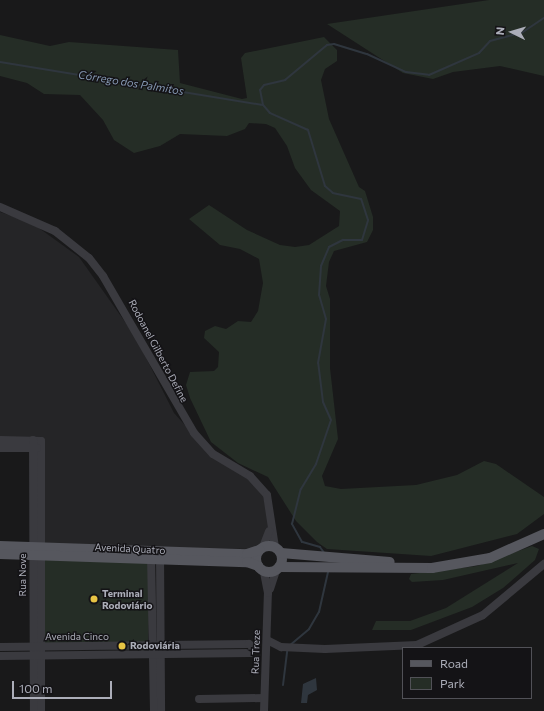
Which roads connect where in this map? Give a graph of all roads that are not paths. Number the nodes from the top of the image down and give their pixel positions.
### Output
1 (0, 207) edge
2 (0, 440) edge
3 (37, 444) junction
4 (0, 448) edge
5 (270, 526) junction
6 (543, 537) edge
7 (0, 546) edge
8 (261, 549) junction
9 (37, 550) junction
10 (278, 550) junction
11 (0, 554) edge
12 (156, 554) junction
13 (203, 556) junction
14 (300, 561) junction
15 (544, 564) edge
16 (261, 569) junction
17 (278, 569) junction
18 (268, 593) junction
19 (266, 640) junction
20 (157, 646) junction
21 (0, 647) edge
22 (37, 647) junction
23 (157, 655) junction
24 (0, 656) edge
25 (37, 656) junction
26 (264, 698) junction
27 (199, 699) dead end
28 (34, 711) edge
29 (41, 711) edge
30 (154, 711) edge
31 (161, 711) edge
32 (264, 711) edge

1 - 5 street, Rodoanel Gilberto Define
2 - 3 street
3 - 4 street
3 - 9 street, Rua Nove
5 - 8 street, Rodoanel Gilberto Define
5 - 10 street, Rodoanel Gilberto Define
6 - 14 main road
7 - 9 main road, Avenida Quatro
8 - 10 main road, Avenida Quatro
8 - 13 main road, Avenida Quatro
8 - 16 main road
9 - 11 main road, Avenida Quatro
9 - 12 main road, Avenida Quatro
9 - 22 street, Rua Nove
10 - 14 main road, Avenida Quatro
10 - 17 main road
12 - 13 main road, Avenida Quatro
12 - 20 street
13 - 16 main road, Avenida Quatro
14 - 17 main road
15 - 19 street
16 - 17 main road
16 - 18 street, Rua Treze
17 - 18 street, Rua Treze
18 - 19 street, Rua Treze
19 - 26 street, Rua Treze
20 - 22 street, Avenida Cinco
20 - 23 street
20 - 23 street, Avenida Cinco
21 - 22 street, Avenida Cinco
22 - 25 street, Rua Nove
23 - 25 street, Avenida Cinco
23 - 30 street
23 - 31 street
24 - 25 street, Avenida Cinco
25 - 28 street, Rua Nove
25 - 29 street, Rua Nove
26 - 27 street
26 - 32 street, Rua Treze

